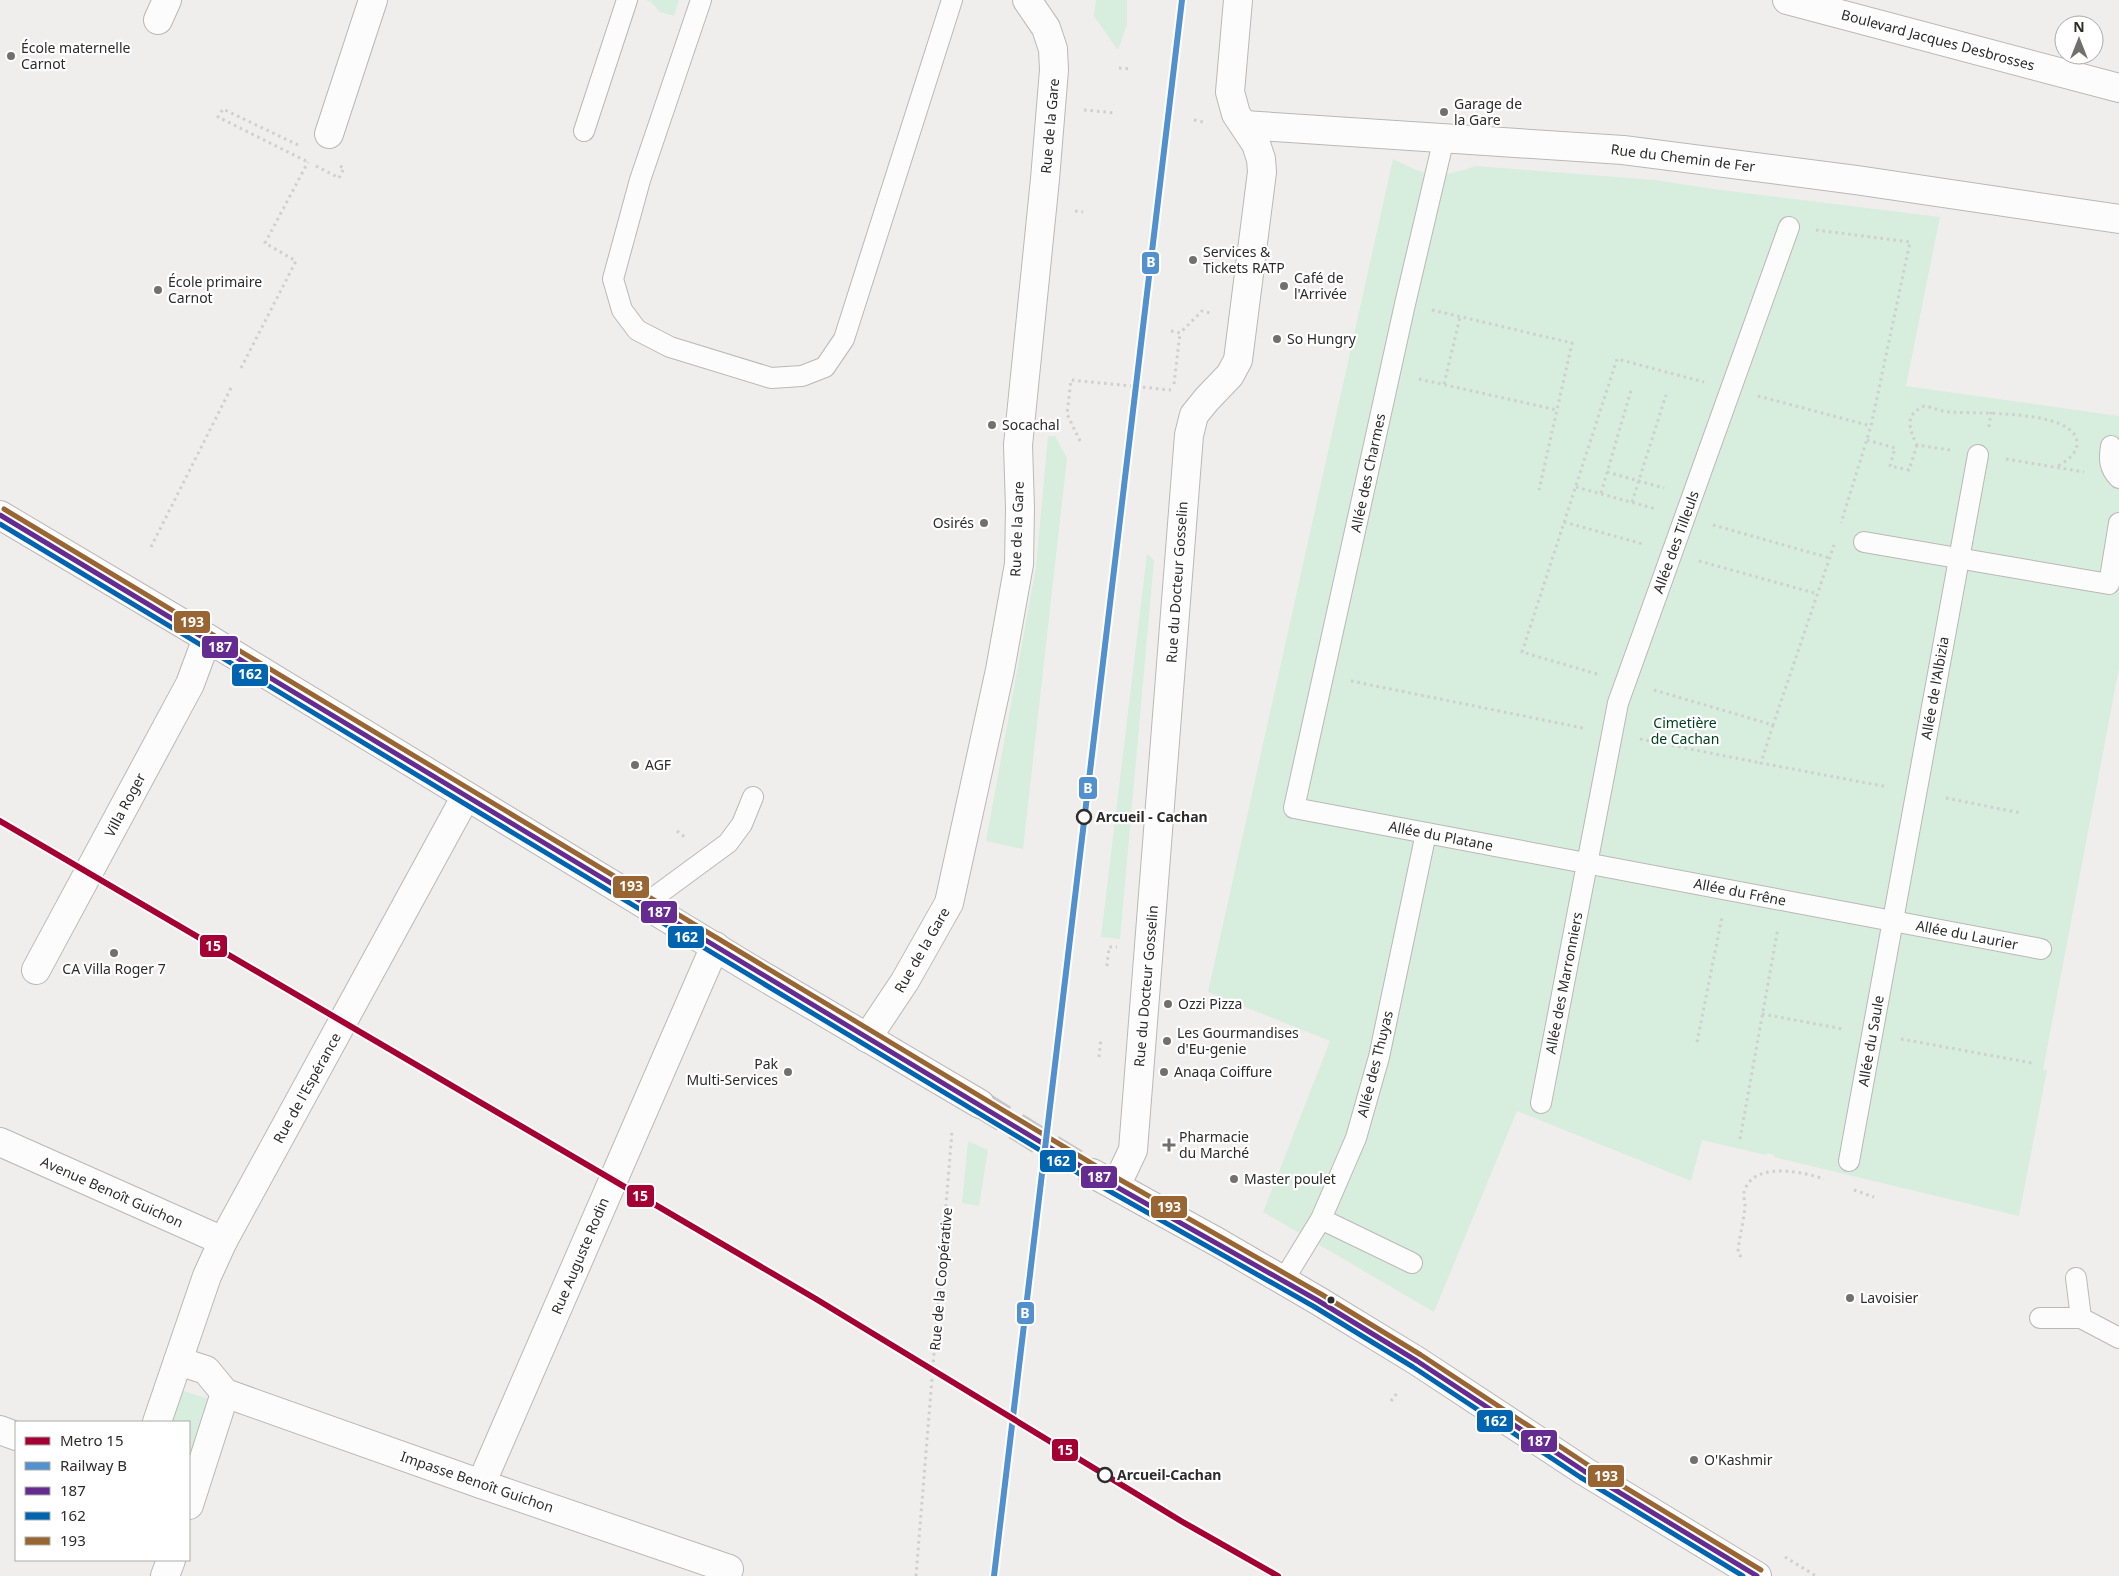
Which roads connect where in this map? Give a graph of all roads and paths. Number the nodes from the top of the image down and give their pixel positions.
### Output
1 (373, 0) edge
2 (627, 0) edge
3 (701, 0) edge
4 (952, 0) edge
5 (1027, 0) edge
6 (1238, 0) edge
7 (1787, 0) edge
8 (1119, 68) dead end
9 (1131, 69) dead end
10 (2119, 88) edge
11 (1082, 110) dead end
12 (1116, 113) dead end
13 (1244, 125) junction
14 (584, 132) dead end
15 (329, 134) dead end
16 (1444, 138) junction
17 (302, 147) dead end
18 (308, 162) junction
19 (344, 168) dead end
20 (2119, 219) edge
21 (1789, 227) joint
22 (1405, 304) junction
23 (1218, 314) dead end
24 (1460, 317) junction
25 (1172, 331) dead end
26 (1180, 332) junction
27 (241, 368) dead end
28 (1418, 378) dead end
29 (1444, 384) junction
30 (1632, 387) dead end
31 (231, 388) dead end
32 (1731, 389) junction
33 (1666, 395) dead end
34 (1557, 410) junction
35 (1871, 426) junction
36 (1867, 440) junction
37 (1080, 441) dead end
38 (1917, 445) junction
39 (2111, 446) dead end
40 (1978, 455) junction
41 (2056, 467) junction
42 (1607, 472) junction
43 (2119, 477) edge
44 (1639, 481) junction
45 (1667, 489) dead end
46 (1539, 490) dead end
47 (1601, 493) dead end
48 (1632, 502) dead end
49 (0, 515) edge
50 (2119, 524) edge
51 (1839, 530) dead end
52 (1836, 540) dead end
53 (1864, 542) dead end
54 (151, 547) dead end
55 (1958, 558) junction
56 (208, 638) junction
57 (1324, 676) junction
58 (1626, 682) junction
59 (1773, 725) junction
60 (1612, 734) junction
61 (1761, 763) junction
62 (1916, 793) junction
63 (466, 796) junction
64 (754, 797) dead end
65 (1294, 808) joint
66 (2022, 813) dead end
67 (1426, 833) junction
68 (1587, 863) junction
69 (1727, 890) junction
70 (1783, 900) junction
71 (645, 904) junction
72 (1893, 921) junction
73 (715, 946) junction
74 (1109, 947) dead end
75 (2041, 949) dead end
76 (1107, 966) dead end
77 (36, 970) dead end
78 (868, 1038) junction
79 (1101, 1038) dead end
80 (1697, 1042) dead end
81 (1099, 1058) dead end
82 (1541, 1103) dead end
83 (980, 1104) tunnel mouth
84 (952, 1131) dead end
85 (1740, 1138) dead end
86 (0, 1142) edge
87 (1849, 1161) dead end
88 (1092, 1172) tunnel mouth
89 (1832, 1182) dead end
90 (1116, 1186) junction
91 (1849, 1188) dead end
92 (1874, 1197) dead end
93 (1322, 1219) junction
94 (223, 1241) junction
95 (1741, 1257) dead end
96 (1412, 1264) dead end
97 (2076, 1278) dead end
98 (1284, 1281) junction
99 (2040, 1318) dead end
100 (2081, 1318) junction
101 (2119, 1338) edge
102 (178, 1361) junction
103 (226, 1393) junction
104 (1397, 1393) dead end
105 (1391, 1401) dead end
106 (157, 1421) edge
107 (0, 1430) edge
108 (15, 1436) edge
109 (193, 1476) edge
110 (481, 1484) junction
111 (190, 1498) edge
112 (171, 1561) edge
113 (728, 1569) dead end
114 (165, 1576) edge
115 (916, 1576) edge
116 (1757, 1576) edge

1 - 15 street
2 - 14 lane
3 - 4 lane
5 - 78 street, Rue de la Gare
6 - 13 street, Rue du Docteur Gosselin
7 - 10 street, Boulevard Jacques Desbrosses
8 - 9 path
11 - 12 path
13 - 16 street, Rue du Chemin de Fer
13 - 90 street, Rue du Docteur Gosselin
16 - 20 street, Rue du Chemin de Fer
16 - 22 lane, Allée des Charmes
17 - 18 path
18 - 19 path
18 - 27 path
21 - 32 lane, Allée des Tilleuls
21 - 35 path
22 - 24 path
22 - 57 lane, Allée des Charmes
23 - 26 path
24 - 29 path
24 - 34 path
25 - 26 path
26 - 37 path
28 - 29 path
29 - 34 path
30 - 42 path
31 - 54 path
32 - 35 path
32 - 58 lane, Allée des Tilleuls
32 - 58 path
33 - 44 path
34 - 46 path
35 - 36 path
36 - 38 path
36 - 51 path
38 - 40 path
38 - 41 path
39 - 43 lane
40 - 41 path
40 - 55 lane, Allée de l'Albizia
41 - 43 path
42 - 44 path
42 - 47 path
44 - 45 path
44 - 48 path
49 - 56 street
50 - 55 lane
52 - 59 path
53 - 55 lane
55 - 62 lane, Allée de l'Albizia
56 - 63 street
56 - 77 street, Villa Roger
57 - 60 path
57 - 65 lane, Allée des Charmes
58 - 59 path
58 - 60 lane, Allée des Tilleuls
59 - 61 path
60 - 61 path
60 - 68 lane, Allée des Tilleuls
61 - 62 path
62 - 66 path
62 - 72 lane, Allée de l'Albizia
63 - 71 street
63 - 94 street, Rue de l'Espérance
64 - 71 lane
65 - 67 lane, Allée du Platane
67 - 68 lane, Allée du Platane
67 - 93 lane, Allée des Thuyas
68 - 69 lane, Allée du Frêne
68 - 82 lane, Allée des Marronniers
69 - 70 lane, Allée du Frêne
69 - 80 path
70 - 72 lane, Allée du Frêne
70 - 85 path
71 - 73 street
72 - 75 lane, Allée du Laurier
72 - 87 lane, Allée du Saule
73 - 78 street
73 - 110 street, Rue Auguste Rodin
74 - 76 path
78 - 83 street
79 - 81 path
84 - 115 path, Rue de la Coopérative
86 - 94 street, Avenue Benoît Guichon
88 - 90 street
89 - 95 path
90 - 98 street
91 - 92 path
93 - 96 lane
93 - 98 lane, Allée des Thuyas
94 - 102 street, Rue de l'Espérance
97 - 100 lane
98 - 116 street
99 - 100 lane
100 - 101 lane
102 - 103 street
102 - 106 street, Rue de l'Espérance
103 - 109 street
103 - 110 street, Impasse Benoît Guichon
104 - 105 path
107 - 108 street
109 - 111 street
110 - 113 street, Impasse Benoît Guichon
112 - 114 street

